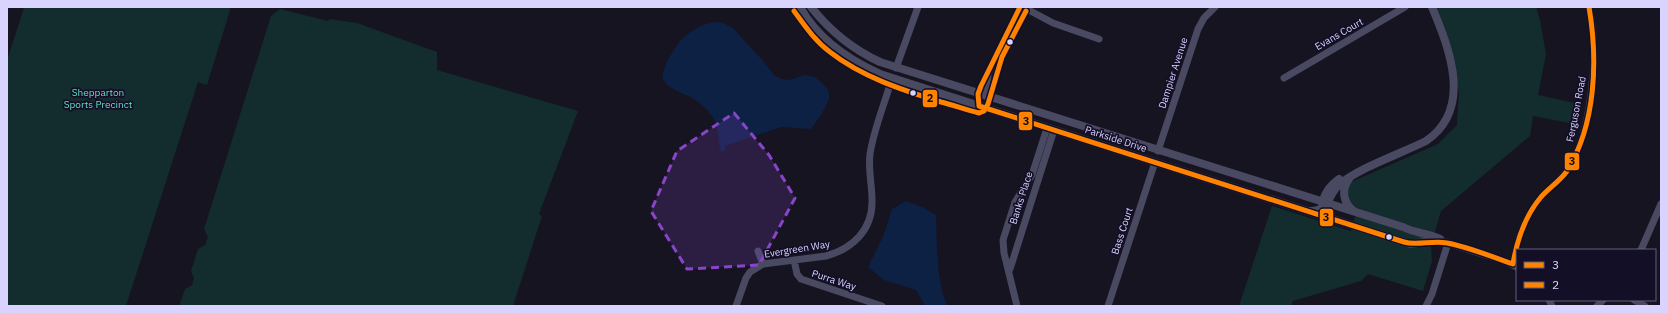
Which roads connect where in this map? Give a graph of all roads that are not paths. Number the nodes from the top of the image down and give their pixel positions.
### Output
1 (800, 7) edge
2 (811, 7) edge
3 (918, 7) edge
4 (1020, 7) edge
5 (1024, 7) edge
6 (1215, 7) edge
7 (1405, 7) edge
8 (1432, 7) edge
9 (1589, 7) edge
10 (1099, 39) dead end
11 (896, 68) junction
12 (892, 78) junction
13 (1284, 78) dead end
14 (982, 95) junction
15 (979, 106) junction
16 (1054, 118) junction
17 (1050, 129) junction
18 (1158, 150) junction
19 (1155, 162) junction
20 (1037, 171) junction
21 (1356, 174) junction
22 (1024, 188) junction
23 (1034, 192) junction
24 (1324, 204) junction
25 (1661, 204) edge
26 (1308, 211) junction
27 (1355, 212) junction
28 (1384, 235) junction
29 (1448, 243) junction
30 (1516, 244) junction
31 (1641, 249) edge
32 (758, 251) dead end
33 (794, 260) junction
34 (1504, 260) junction
35 (763, 264) junction
36 (1515, 266) edge
37 (1010, 273) junction
38 (736, 306) edge
39 (882, 306) edge
40 (1017, 306) edge
41 (1108, 306) edge
42 (1426, 306) edge

1 - 12 street, Parkside Drive
2 - 11 street, Parkside Drive
3 - 11 street
4 - 14 street
5 - 10 street
6 - 18 street, Dampier Avenue
7 - 13 street, Evans Court
8 - 21 street
9 - 30 street, Ferguson Road
11 - 12 street
11 - 14 street, Parkside Drive
12 - 15 street, Parkside Drive
12 - 33 street, Evergreen Way
14 - 15 street
14 - 16 street, Parkside Drive
15 - 17 street, Parkside Drive
16 - 17 street
16 - 18 street, Parkside Drive
17 - 19 street, Parkside Drive
17 - 20 street, Banks Place
18 - 19 street
18 - 24 street, Parkside Drive
19 - 26 street, Parkside Drive
19 - 41 street, Bass Court
20 - 22 street, Banks Place
20 - 23 street, Banks Place
21 - 24 street
21 - 27 street
22 - 23 street
22 - 37 street, Banks Place
23 - 37 street, Banks Place
24 - 26 street
24 - 27 street, Parkside Drive
24 - 28 street
25 - 31 street
26 - 28 street, Parkside Drive
27 - 29 street, Parkside Drive
28 - 29 street, Parkside Drive
29 - 34 street, Parkside Drive
29 - 42 street
30 - 34 street, Ferguson Road
30 - 36 street, Ferguson Road
32 - 35 street
33 - 35 street, Evergreen Way
33 - 39 street, Purra Way
34 - 36 street, Parkside Drive
35 - 38 street, Evergreen Way
37 - 40 street, Banks Place

